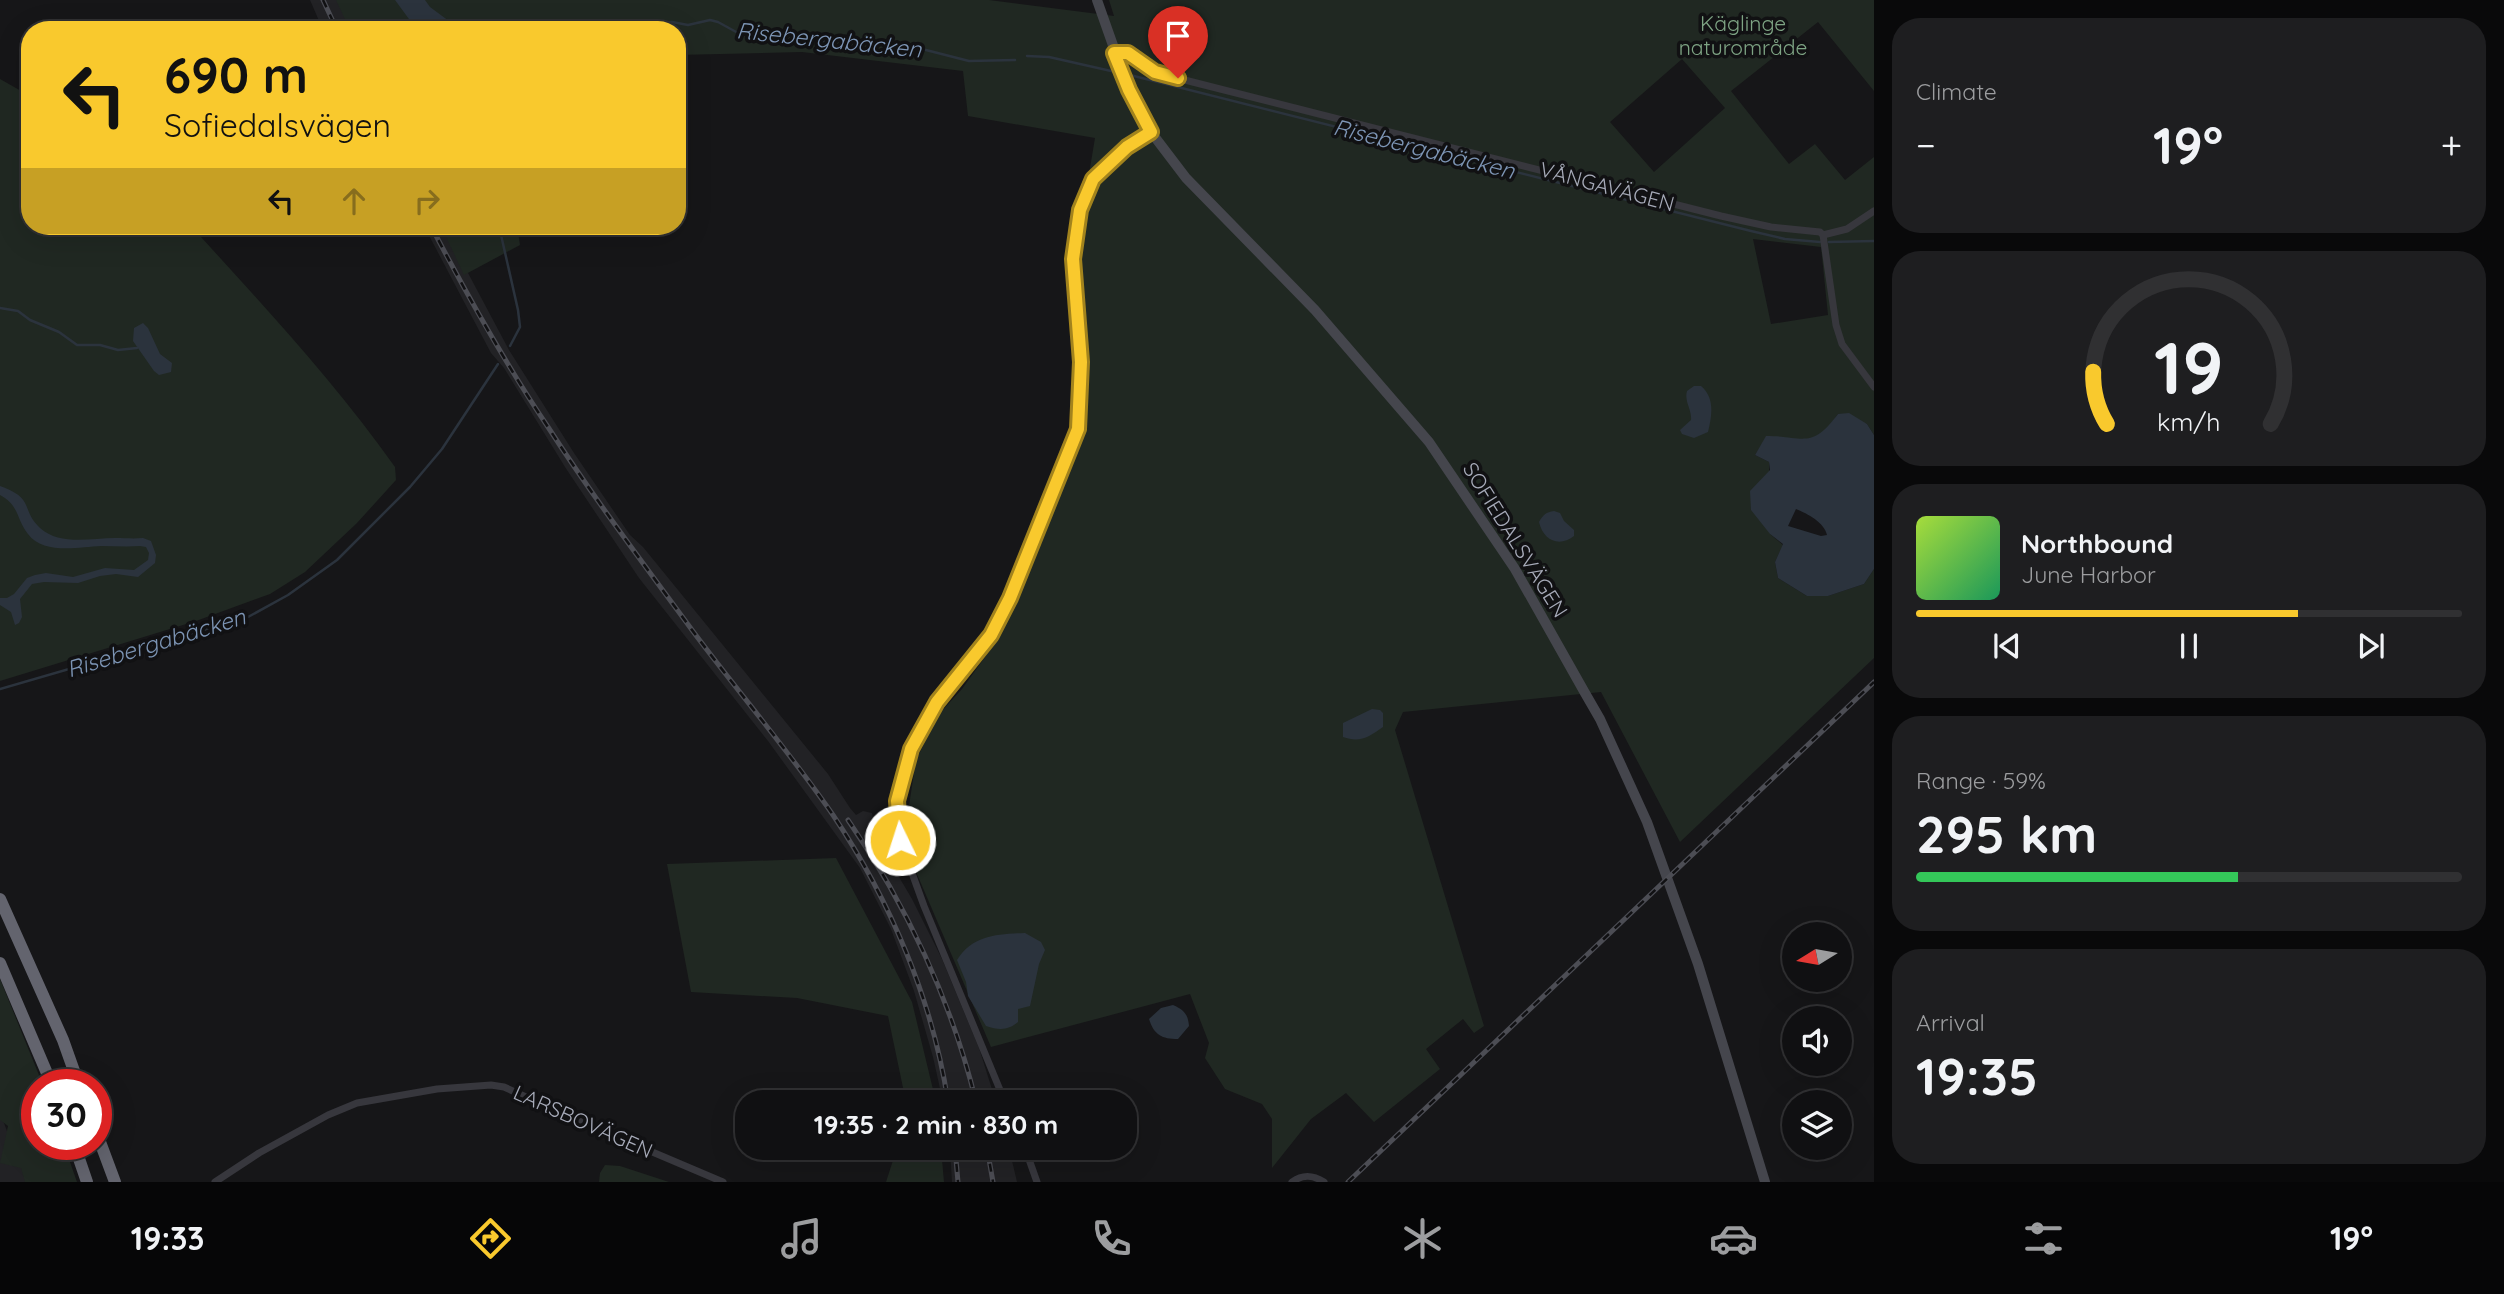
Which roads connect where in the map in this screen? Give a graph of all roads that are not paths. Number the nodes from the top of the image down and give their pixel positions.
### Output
1 (1097, 0) edge
2 (1115, 56) junction
3 (1151, 132) junction
4 (1874, 211) edge
5 (1824, 235) junction
6 (1874, 387) edge
7 (0, 899) edge
8 (0, 963) edge
9 (45, 1069) edge
10 (73, 1069) edge
11 (1000, 1090) edge
12 (79, 1160) edge
13 (106, 1160) edge
14 (1029, 1160) edge
15 (87, 1182) edge
16 (114, 1182) edge
17 (215, 1182) edge
18 (723, 1182) edge
19 (1037, 1182) edge
20 (1292, 1182) edge
21 (1324, 1182) edge
22 (1766, 1182) edge

1 - 2 main road, SOFIEDALSVÄGEN
2 - 3 main road, SOFIEDALSVÄGEN
2 - 5 street, VÅNGAVÄGEN
3 - 11 street
3 - 22 main road, SOFIEDALSVÄGEN
4 - 5 street
5 - 6 street
7 - 10 highway
8 - 9 highway
12 - 15 highway
13 - 16 highway
14 - 19 street
17 - 18 street, LARSBOVÄGEN
20 - 21 street

